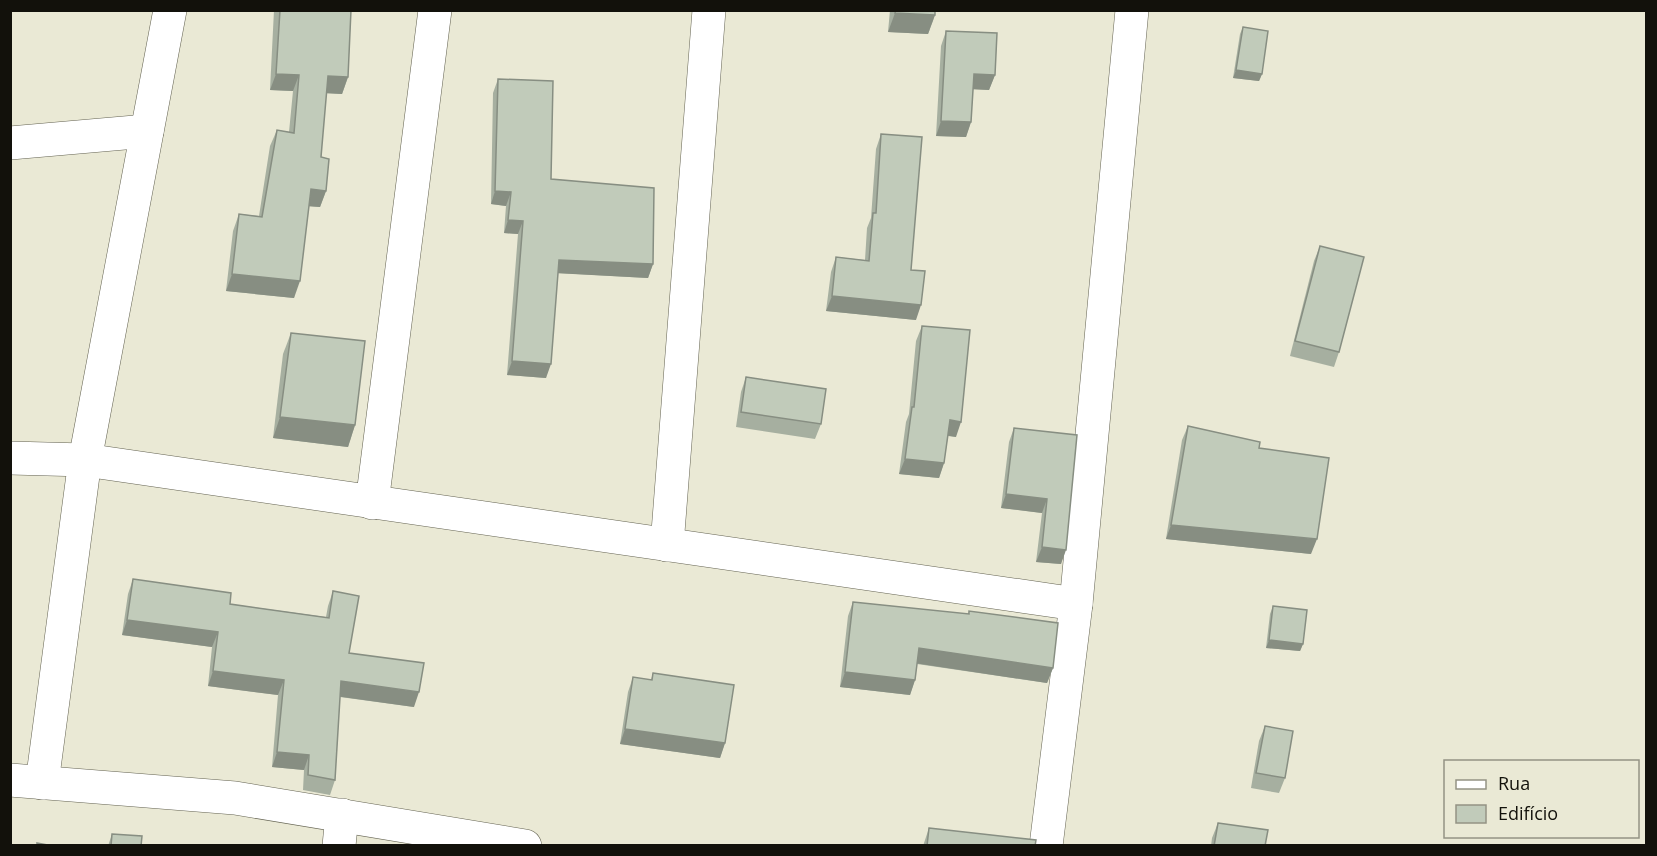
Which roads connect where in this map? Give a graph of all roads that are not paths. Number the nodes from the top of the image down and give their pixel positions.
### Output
1 (170, 10) edge
2 (435, 10) edge
3 (709, 10) edge
4 (1132, 10) edge
5 (147, 131) junction
6 (10, 143) edge
7 (10, 458) edge
8 (85, 460) junction
9 (372, 503) junction
10 (667, 545) junction
11 (1076, 604) junction
12 (26, 782) edge
13 (340, 830) edge
14 (525, 846) edge
15 (1046, 846) edge

1 - 5 street
2 - 9 street
3 - 10 street
4 - 11 street
5 - 6 street
5 - 8 street
7 - 8 street
8 - 9 street
8 - 12 street
9 - 10 street
10 - 11 street
11 - 15 street
12 - 13 street
13 - 14 street

